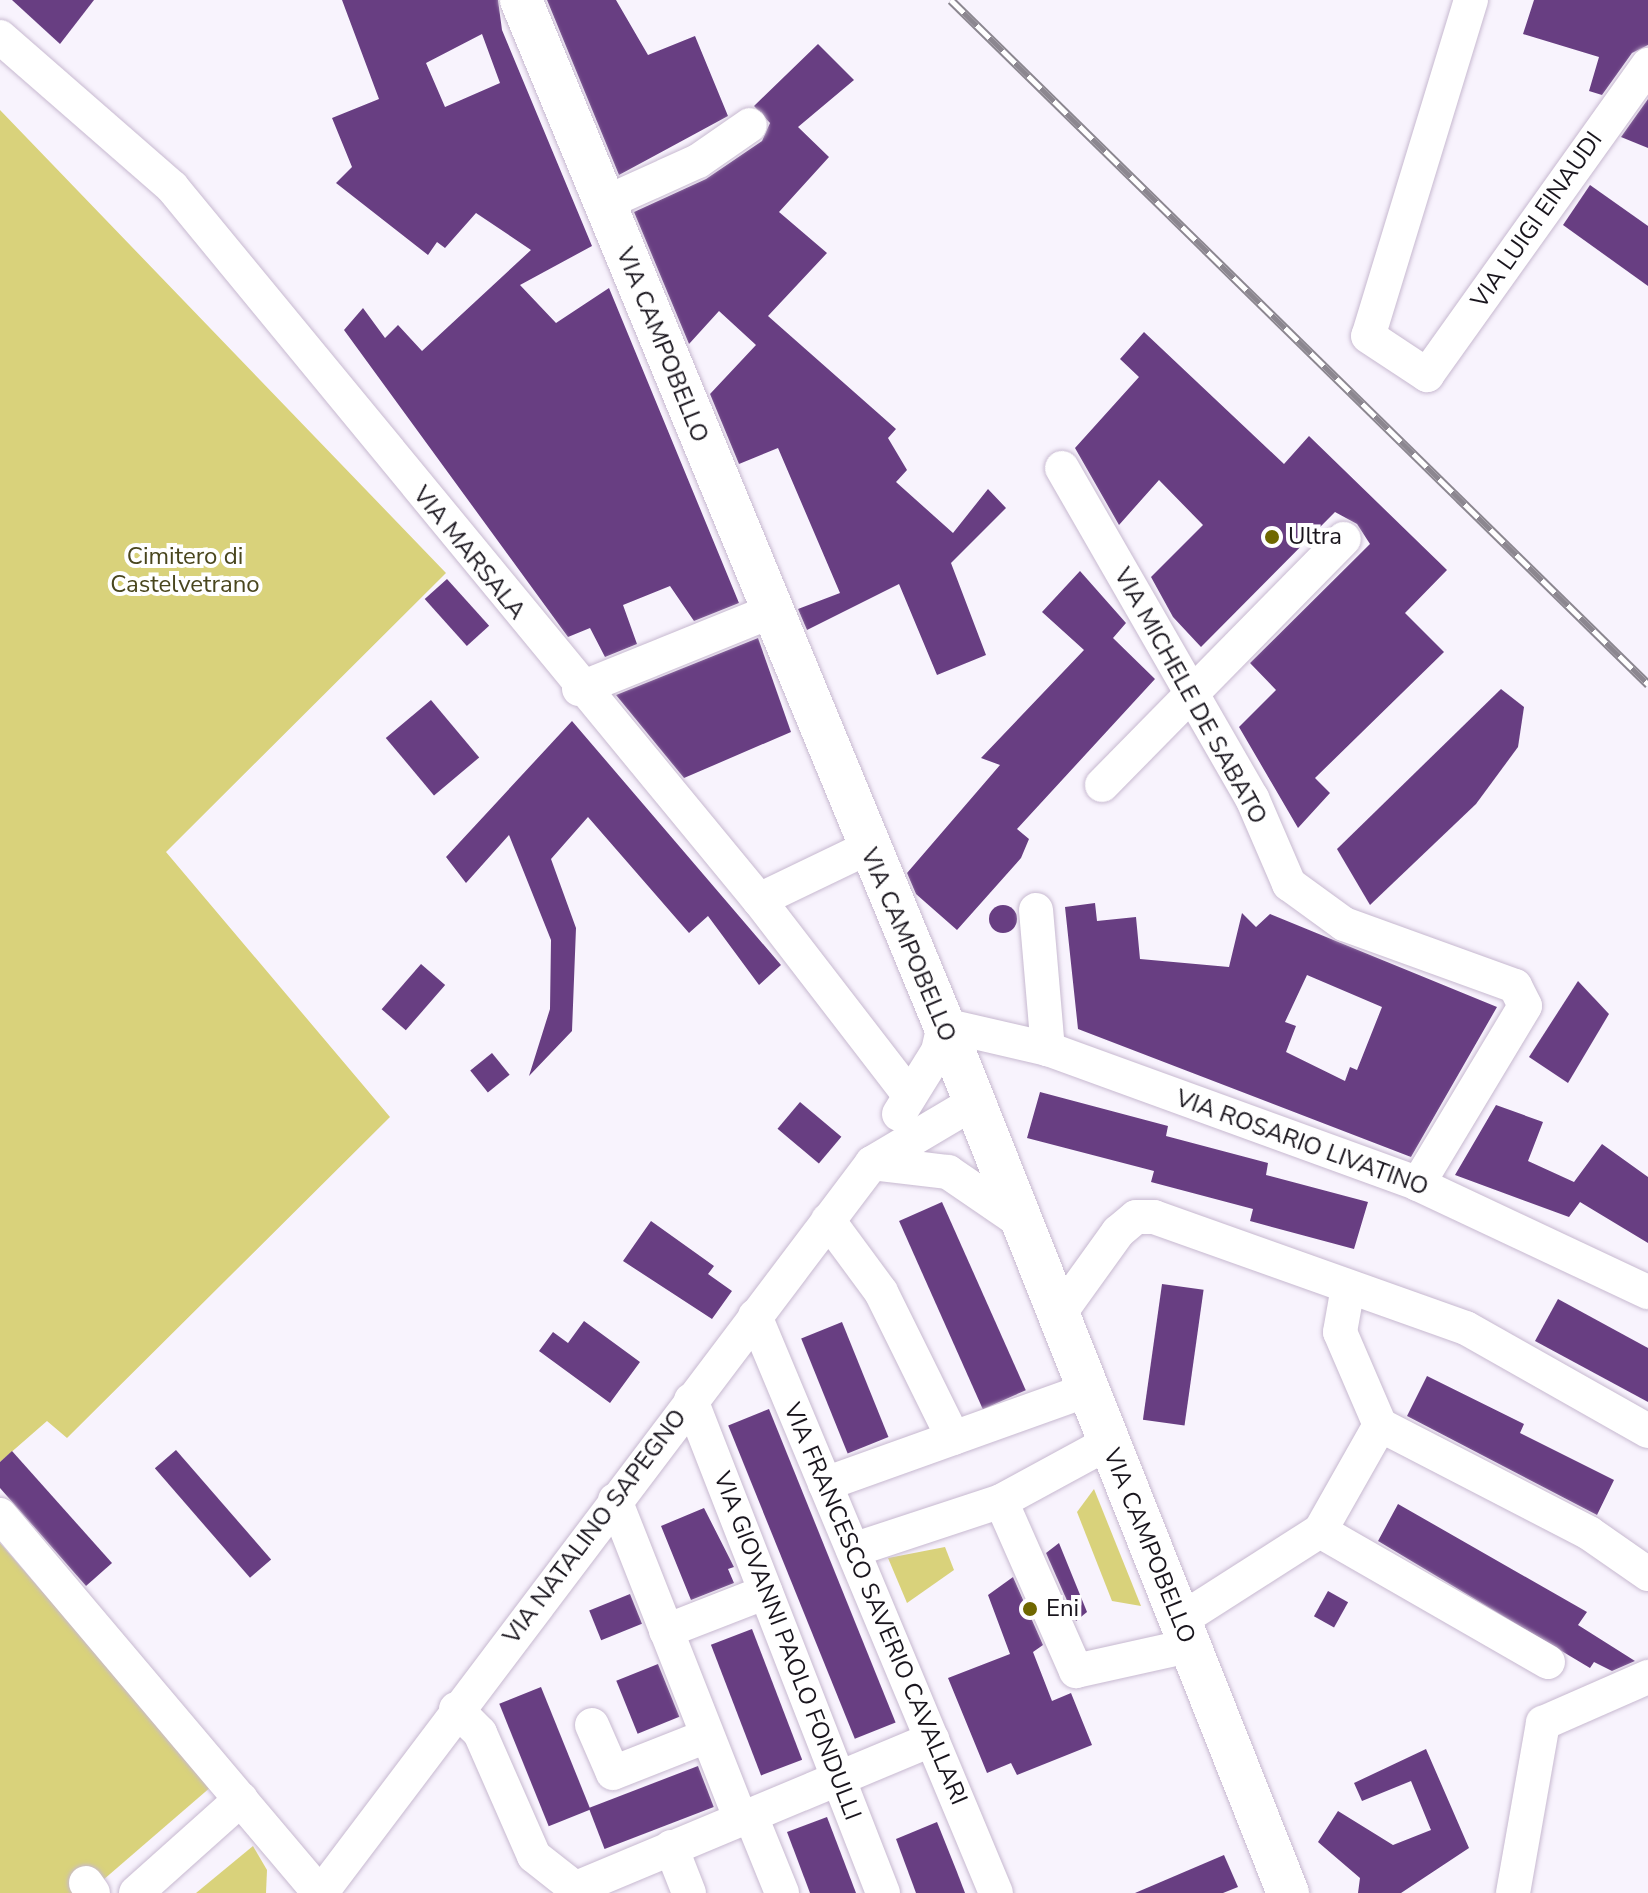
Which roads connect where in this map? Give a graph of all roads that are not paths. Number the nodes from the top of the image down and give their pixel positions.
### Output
1 (521, 0) edge
2 (1471, 0) edge
3 (0, 37) edge
4 (1648, 65) edge
5 (750, 125) dead end
6 (605, 203) junction
7 (1062, 468) dead end
8 (1344, 539) dead end
9 (770, 612) junction
10 (579, 689) junction
11 (1188, 693) junction
12 (1102, 785) dead end
13 (867, 848) junction
14 (759, 900) junction
15 (1036, 910) dead end
16 (944, 1025) junction
17 (1048, 1049) junction
18 (910, 1096) junction
19 (973, 1103) junction
20 (872, 1163) junction
21 (1418, 1184) junction
22 (828, 1220) junction
23 (1018, 1220) junction
24 (1348, 1287) junction
25 (1648, 1292) edge
26 (755, 1316) junction
27 (1057, 1317) junction
28 (1087, 1390) junction
29 (691, 1400) junction
30 (1380, 1425) junction
31 (1648, 1431) edge
32 (953, 1438) junction
33 (1108, 1443) junction
34 (825, 1484) junction
35 (615, 1500) junction
36 (1001, 1501) junction
37 (0, 1515) edge
38 (1320, 1531) junction
39 (853, 1550) junction
40 (1648, 1574) edge
41 (766, 1592) junction
42 (666, 1631) junction
43 (1184, 1634) junction
44 (1548, 1662) dead end
45 (1648, 1677) edge
46 (456, 1709) junction
47 (592, 1725) dead end
48 (707, 1736) junction
49 (932, 1739) junction
50 (840, 1779) junction
51 (241, 1799) junction
52 (745, 1816) junction
53 (671, 1847) junction
54 (580, 1890) edge
55 (136, 1893) edge
56 (320, 1893) edge
57 (689, 1893) edge
58 (782, 1893) edge
59 (883, 1893) edge
60 (996, 1893) edge
61 (1288, 1893) edge
62 (1513, 1893) edge

1 - 6 main road, VIA CAMPOBELLO
2 - 4 street, VIA LUIGI EINAUDI
3 - 10 street, VIA MARSALA
5 - 6 street
6 - 9 main road, VIA CAMPOBELLO
7 - 11 street, VIA MICHELE DE SABATO
8 - 11 street
9 - 10 street
9 - 13 main road, VIA CAMPOBELLO
10 - 14 street, VIA MARSALA
11 - 12 street
11 - 21 street, VIA MICHELE DE SABATO
13 - 14 street
13 - 16 main road, VIA CAMPOBELLO
14 - 18 street, VIA MARSALA
15 - 17 street
16 - 17 street, VIA ROSARIO LIVATINO
16 - 18 street, VIA NATALINO SAPEGNO
16 - 19 main road, VIA CAMPOBELLO
17 - 21 street, VIA ROSARIO LIVATINO
18 - 20 street, VIA NATALINO SAPEGNO
19 - 20 street, VIA NATALINO SAPEGNO
19 - 23 main road, VIA CAMPOBELLO
20 - 22 street, VIA NATALINO SAPEGNO
20 - 23 street
21 - 25 street, VIA ROSARIO LIVATINO
22 - 26 street, VIA NATALINO SAPEGNO
22 - 32 street
23 - 27 main road, VIA CAMPOBELLO
24 - 27 street
24 - 30 street
24 - 31 street
26 - 29 street, VIA NATALINO SAPEGNO
26 - 34 street, VIA FRANCESCO SAVERIO CAVALLARI
27 - 28 main road, VIA CAMPOBELLO
28 - 32 street
28 - 33 main road, VIA CAMPOBELLO
29 - 35 street, VIA NATALINO SAPEGNO
29 - 41 street, VIA GIOVANNI PAOLO FONDULLI
30 - 38 street
30 - 40 street
32 - 34 street
33 - 36 street
33 - 43 main road, VIA CAMPOBELLO
34 - 39 street, VIA FRANCESCO SAVERIO CAVALLARI
35 - 42 street
35 - 46 street, VIA NATALINO SAPEGNO
36 - 39 street
36 - 43 street
37 - 51 street
38 - 43 street
38 - 44 street
39 - 49 street, VIA FRANCESCO SAVERIO CAVALLARI
41 - 42 street
41 - 50 street, VIA GIOVANNI PAOLO FONDULLI
42 - 48 street
43 - 61 main road, VIA CAMPOBELLO
45 - 62 street
46 - 54 street
46 - 56 street, VIA NATALINO SAPEGNO
47 - 48 street
48 - 52 street
49 - 50 street
49 - 60 street, VIA FRANCESCO SAVERIO CAVALLARI
50 - 52 street
50 - 59 street, VIA GIOVANNI PAOLO FONDULLI
51 - 55 street
51 - 56 street
52 - 53 street
52 - 58 street
53 - 54 street
53 - 57 street

